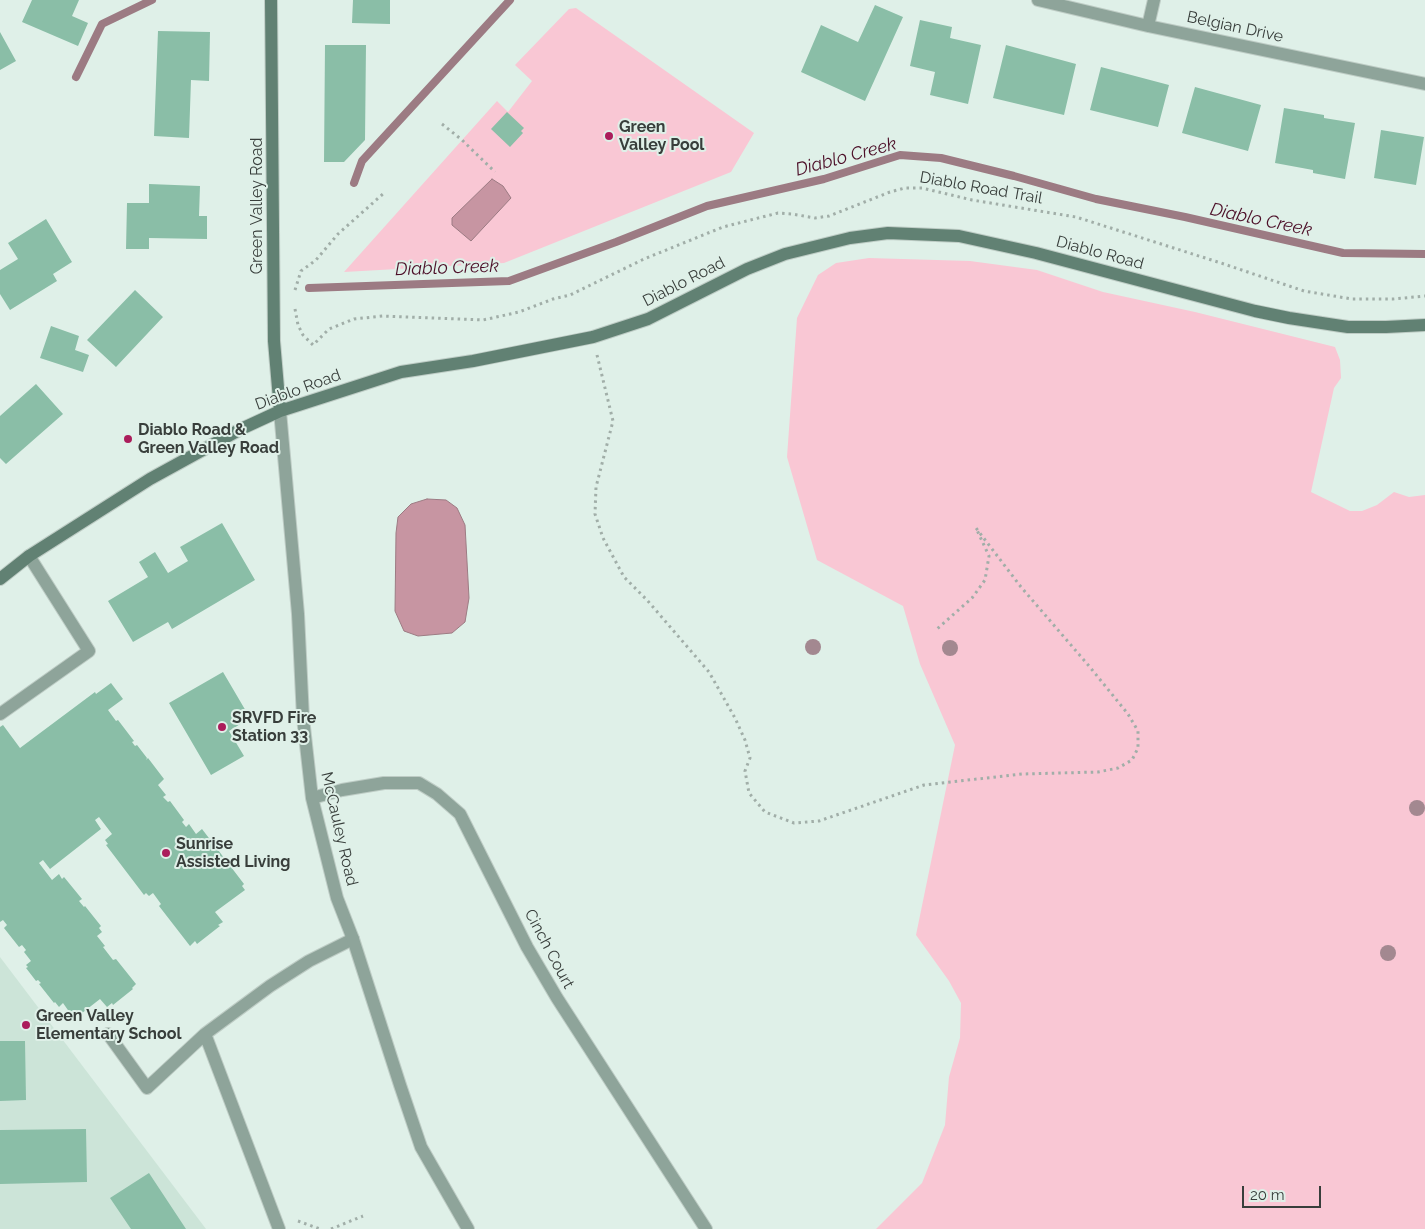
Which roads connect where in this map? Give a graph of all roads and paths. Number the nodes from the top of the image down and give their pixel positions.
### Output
1 (271, 0) edge
2 (1038, 0) edge
3 (1154, 0) edge
4 (1148, 26) junction
5 (1425, 84) edge
6 (442, 124) dead end
7 (495, 172) dead end
8 (384, 193) dead end
9 (294, 292) dead end
10 (1425, 296) edge
11 (295, 306) dead end
12 (1425, 325) edge
13 (593, 338) junction
14 (280, 412) junction
15 (29, 556) junction
16 (0, 579) edge
17 (937, 630) dead end
18 (0, 714) edge
19 (312, 798) junction
20 (353, 940) junction
21 (108, 1034) dead end
22 (205, 1034) junction
23 (363, 1216) dead end
24 (294, 1220) dead end
25 (279, 1229) edge
26 (320, 1229) edge
27 (330, 1229) edge
28 (468, 1229) edge
29 (706, 1229) edge

1 - 14 street, Green Valley Road
2 - 4 street, Belgian Drive
3 - 4 street
4 - 5 street, Belgian Drive
6 - 7 path
8 - 9 path
10 - 11 path, Diablo Road Trail
12 - 13 street, Diablo Road
13 - 14 street, Diablo Road
13 - 17 path
14 - 15 street, Diablo Road
14 - 19 street, McCauley Road
15 - 16 street, Diablo Road
15 - 18 street
19 - 20 street, McCauley Road
19 - 29 street, Cinch Court
20 - 22 street
20 - 28 street, McCauley Road
21 - 22 street
22 - 25 street
23 - 27 path
24 - 26 path

